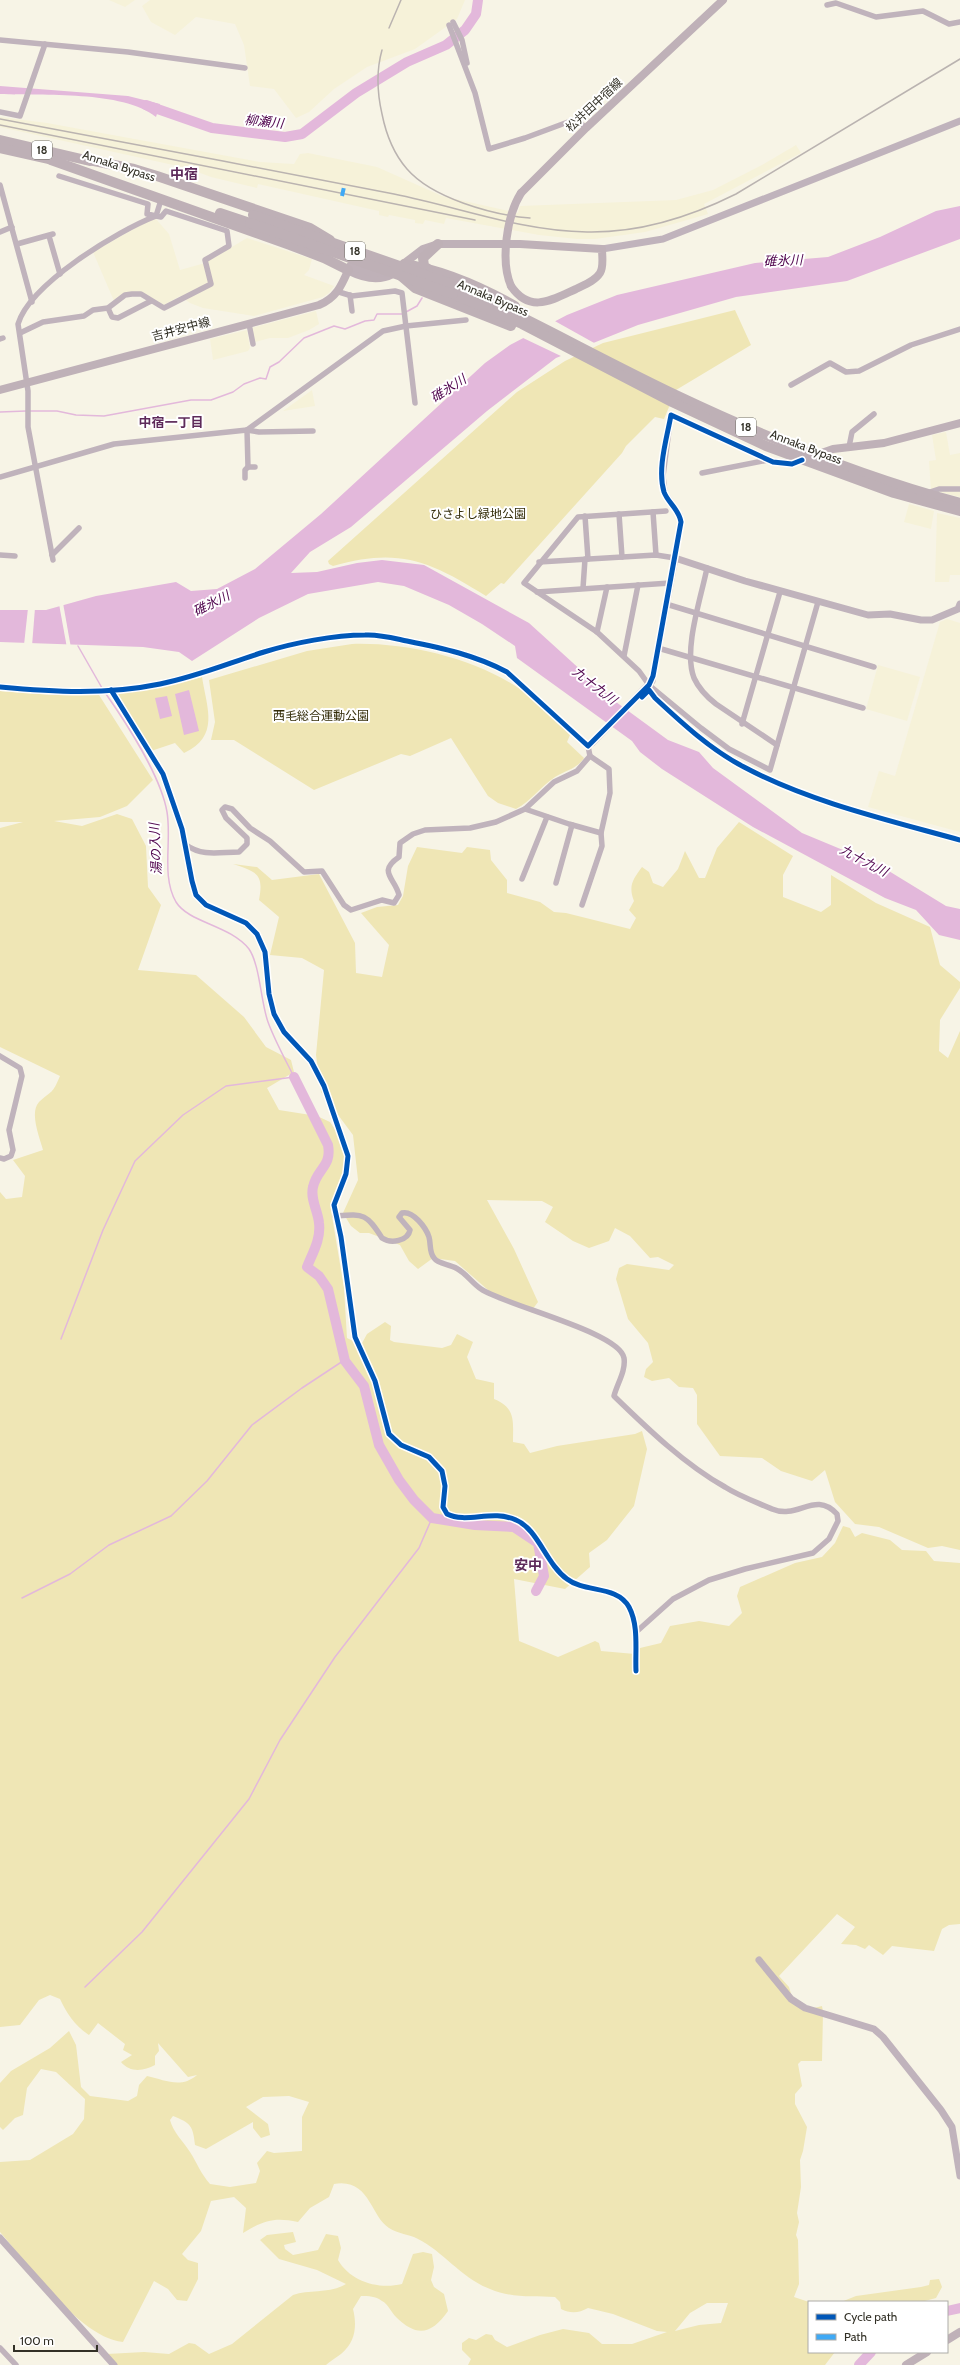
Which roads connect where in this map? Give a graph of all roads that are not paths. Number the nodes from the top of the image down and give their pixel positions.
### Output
1 (723, 0) edge
2 (827, 5) dead end
3 (960, 22) edge
4 (452, 26) dead end
5 (0, 40) edge
6 (45, 44) junction
7 (245, 68) dead end
8 (0, 112) edge
9 (960, 121) edge
10 (586, 128) junction
11 (0, 140) edge
12 (0, 148) edge
13 (84, 159) junction
14 (51, 160) junction
15 (59, 176) dead end
16 (0, 185) edge
17 (161, 200) junction
18 (156, 216) junction
19 (251, 219) junction
20 (296, 224) junction
21 (12, 227) junction
22 (0, 232) edge
23 (17, 244) junction
24 (438, 244) junction
25 (290, 245) junction
26 (602, 249) junction
27 (362, 250) dead end
28 (349, 268) junction
29 (400, 268) junction
30 (428, 269) junction
31 (60, 274) junction
32 (339, 292) junction
33 (350, 295) junction
34 (151, 301) junction
35 (32, 302) junction
36 (108, 308) junction
37 (352, 311) dead end
38 (466, 320) dead end
39 (525, 322) junction
40 (249, 324) junction
41 (406, 326) junction
42 (960, 329) edge
43 (20, 333) junction
44 (253, 344) dead end
45 (27, 384) junction
46 (791, 385) dead end
47 (0, 390) edge
48 (675, 399) junction
49 (415, 403) dead end
50 (874, 414) dead end
51 (671, 415) joint
52 (960, 423) edge
53 (247, 430) junction
54 (313, 431) dead end
55 (849, 447) junction
56 (814, 456) junction
57 (768, 460) junction
58 (802, 460) junction
59 (36, 466) junction
60 (248, 467) junction
61 (255, 467) dead end
62 (702, 473) dead end
63 (0, 477) edge
64 (245, 478) dead end
65 (960, 489) edge
66 (925, 494) junction
67 (960, 503) edge
68 (666, 511) dead end
69 (960, 511) edge
70 (653, 512) junction
71 (619, 514) junction
72 (585, 516) junction
73 (79, 528) dead end
74 (0, 555) edge
75 (656, 555) junction
76 (15, 556) dead end
77 (622, 557) junction
78 (675, 558) junction
79 (586, 559) junction
80 (539, 562) junction
81 (707, 568) junction
82 (670, 583) junction
83 (638, 585) junction
84 (607, 587) junction
85 (583, 588) junction
86 (537, 592) junction
87 (780, 592) junction
88 (818, 602) junction
89 (666, 604) junction
90 (960, 604) edge
91 (697, 613) junction
92 (597, 632) junction
93 (767, 635) junction
94 (805, 647) junction
95 (658, 648) junction
96 (624, 656) junction
97 (690, 657) junction
98 (874, 667) dead end
99 (755, 676) junction
100 (0, 686) edge
101 (647, 687) junction
102 (793, 687) junction
103 (106, 690) junction
104 (863, 708) dead end
105 (742, 724) junction
106 (590, 744) junction
107 (777, 745) junction
108 (590, 756) junction
109 (525, 808) junction
110 (547, 817) junction
111 (572, 825) junction
112 (601, 833) junction
113 (186, 845) junction
114 (522, 879) dead end
115 (556, 883) dead end
116 (582, 905) dead end
117 (0, 1056) edge
118 (0, 1158) edge
119 (335, 1216) junction
120 (635, 1633) junction
121 (636, 1671) dead end
122 (759, 1960) dead end
123 (960, 2176) edge
124 (0, 2238) edge
125 (960, 2332) edge
126 (948, 2339) edge
127 (0, 2348) edge
128 (925, 2353) edge
129 (16, 2365) edge
130 (114, 2365) edge
131 (906, 2365) edge

1 - 10 main road, 松井田中宿線
2 - 3 street
4 - 10 street
5 - 6 street
6 - 7 street
6 - 8 street
9 - 26 street
10 - 26 main road, 松井田中宿線, bridge
11 - 13 highway, Annaka Bypass / 18
12 - 14 highway, Annaka Bypass / 18
13 - 19 highway, Annaka Bypass / 18
13 - 20 highway
14 - 17 highway
14 - 19 highway, Annaka Bypass / 18
15 - 18 street
16 - 21 street
17 - 18 street
17 - 25 highway
18 - 31 street
18 - 34 street
19 - 39 highway, Annaka Bypass / 18, bridge
20 - 25 highway
20 - 28 highway
21 - 22 street
21 - 23 street
23 - 31 street
23 - 35 street
24 - 26 main road
24 - 29 main road
24 - 30 highway
25 - 28 highway
27 - 28 street
28 - 29 main road
28 - 32 main road
29 - 30 highway
29 - 39 highway
30 - 39 highway
31 - 35 street
32 - 33 street
32 - 40 main road, 吉井安中線
33 - 37 street
33 - 41 street
34 - 36 street
34 - 36 street
35 - 43 street
36 - 43 street
38 - 41 street
39 - 48 highway, Annaka Bypass / 18
39 - 48 highway, Annaka Bypass / 18
40 - 44 street
40 - 45 main road, 吉井安中線
41 - 49 street
41 - 53 street
42 - 46 street
43 - 45 street
45 - 47 main road, 吉井安中線
45 - 59 street
48 - 56 highway, Annaka Bypass / 18
48 - 58 highway, Annaka Bypass / 18
50 - 55 street
51 - 57 street
51 - 78 street
52 - 55 main road
53 - 54 street
53 - 59 street
53 - 60 street
55 - 56 main road
56 - 58 main road
56 - 66 highway, Annaka Bypass / 18
57 - 58 street
57 - 62 street
58 - 69 highway, Annaka Bypass / 18
59 - 63 street
59 - 73 street
60 - 61 street
60 - 64 street
65 - 66 street
66 - 67 highway, Annaka Bypass / 18
68 - 70 street
70 - 71 street
70 - 75 street
71 - 72 street
71 - 77 street
72 - 79 street
72 - 80 street
74 - 76 street
75 - 77 street
75 - 78 street
77 - 79 street
78 - 81 street
78 - 82 street
79 - 80 street
79 - 85 street
80 - 86 street
81 - 87 street
81 - 91 street
82 - 83 street
82 - 89 street
83 - 84 street
83 - 96 street
84 - 85 street
84 - 92 street
85 - 86 street
86 - 92 street
87 - 88 street
87 - 93 street
88 - 90 street
88 - 94 street
89 - 91 street
89 - 95 street
91 - 93 street
91 - 97 street
92 - 96 street
93 - 94 street
93 - 99 street
94 - 98 street
94 - 102 street
95 - 97 street
95 - 101 street
96 - 101 street
97 - 99 street
97 - 105 street
99 - 102 street
99 - 105 street
100 - 103 street
101 - 106 street
101 - 107 street
102 - 104 street
102 - 107 street
103 - 106 street
103 - 113 street
105 - 107 street
106 - 108 street
108 - 109 street
108 - 112 street
109 - 110 street
109 - 113 street
110 - 111 street
110 - 114 street
111 - 112 street
111 - 115 street
112 - 116 street
113 - 119 street
117 - 118 street
119 - 120 street
119 - 120 street
120 - 121 street
122 - 123 street
124 - 130 street
125 - 126 main road
127 - 129 street
128 - 131 main road

